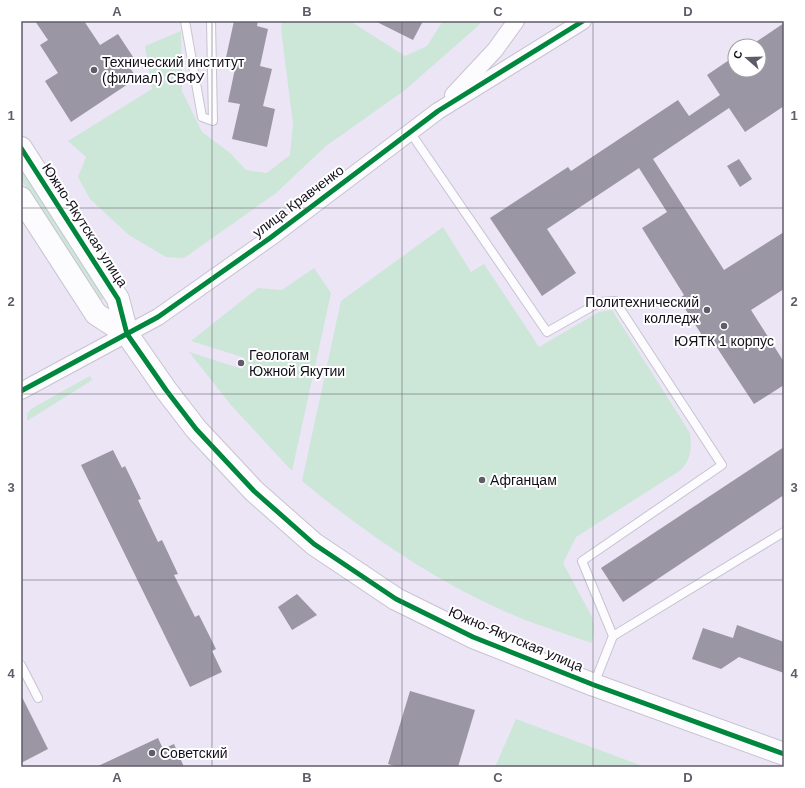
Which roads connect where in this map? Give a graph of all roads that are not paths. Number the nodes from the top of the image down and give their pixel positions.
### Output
1 (185, 21) edge
2 (211, 21) edge
3 (516, 21) edge
4 (583, 21) edge
5 (438, 111) junction
6 (410, 132) junction
7 (21, 148) edge
8 (21, 198) edge
9 (127, 334) junction
10 (21, 391) edge
11 (784, 532) edge
12 (613, 636) junction
13 (21, 665) edge
14 (594, 685) junction
15 (38, 698) dead end
16 (784, 754) edge

1 - 2 lane
3 - 5 street
4 - 5 street, улица Кравченко
5 - 6 street, улица Кравченко
6 - 9 street, улица Кравченко
6 - 12 lane
7 - 9 street, Южно-Якутская улица
8 - 9 street, Южно-Якутская улица
9 - 10 street, улица Кравченко
9 - 14 street, Южно-Якутская улица
11 - 12 lane
12 - 14 lane
13 - 15 lane
14 - 16 street, Южно-Якутская улица

